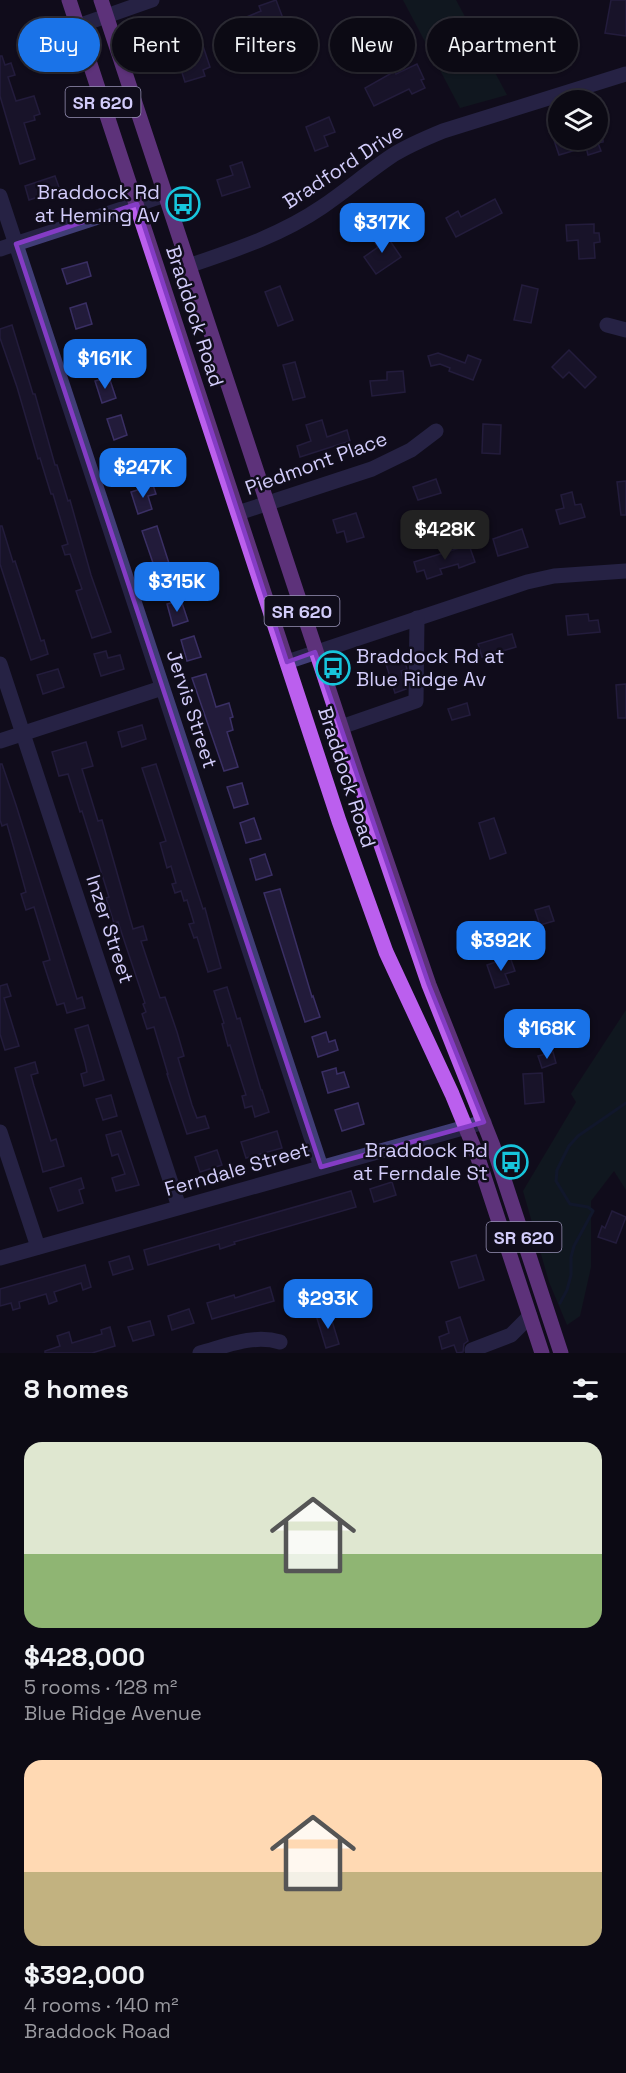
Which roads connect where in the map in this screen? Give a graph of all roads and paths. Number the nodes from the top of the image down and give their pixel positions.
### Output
1 (69, 0) edge
2 (101, 0) edge
3 (153, 0) edge
4 (106, 17) junction
5 (75, 18) edge
6 (100, 19) edge
7 (93, 72) edge
8 (626, 74) edge
9 (165, 195) junction
10 (0, 196) edge
11 (137, 204) junction
12 (16, 244) junction
13 (0, 249) edge
14 (188, 266) junction
15 (607, 325) dead end
16 (626, 330) edge
17 (436, 431) dead end
18 (267, 504) junction
19 (238, 513) junction
20 (626, 571) edge
21 (417, 618) junction
22 (315, 652) junction
23 (287, 662) junction
24 (0, 664) edge
25 (162, 688) junction
26 (341, 727) junction
27 (23, 734) junction
28 (0, 741) edge
29 (484, 1122) junction
30 (466, 1127) junction
31 (0, 1132) edge
32 (321, 1167) junction
33 (179, 1207) junction
34 (38, 1247) junction
35 (0, 1257) edge
36 (530, 1316) junction
37 (280, 1342) dead end
38 (472, 1350) dead end
39 (200, 1353) edge
40 (542, 1353) edge
41 (561, 1353) edge

1 - 5 main road, Braddock Road / SR 620
2 - 4 main road, Braddock Road / SR 620
3 - 4 street
4 - 6 street
4 - 9 main road, Braddock Road / SR 620
7 - 11 main road, Braddock Road / SR 620
8 - 14 street, Bradford Drive
9 - 11 street
9 - 14 main road, Braddock Road / SR 620
10 - 12 street, Jervis Street
11 - 12 street
11 - 19 main road, Braddock Road / SR 620
12 - 13 street
12 - 25 street, Jervis Street
14 - 18 main road, Braddock Road / SR 620
15 - 16 street
17 - 18 street, Piedmont Place
18 - 19 street, Piedmont Place
18 - 22 main road, Braddock Road / SR 620
19 - 23 main road, Braddock Road / SR 620
20 - 21 street
21 - 22 street
21 - 26 street
22 - 23 street
22 - 26 main road, Braddock Road / SR 620
23 - 30 main road, Braddock Road / SR 620
24 - 27 street, Inzer Street
25 - 27 street
25 - 32 street, Jervis Street
26 - 29 main road, Braddock Road / SR 620
27 - 28 street
27 - 33 street, Inzer Street
29 - 30 street, Ferndale Street
29 - 41 main road, Braddock Road / SR 620
30 - 32 street, Ferndale Street
30 - 36 main road, Braddock Road / SR 620
31 - 34 street
32 - 33 street, Ferndale Street
33 - 34 street, Ferndale Street
34 - 35 street, Ferndale Street
36 - 38 street
36 - 40 main road, Braddock Road / SR 620
37 - 39 street

